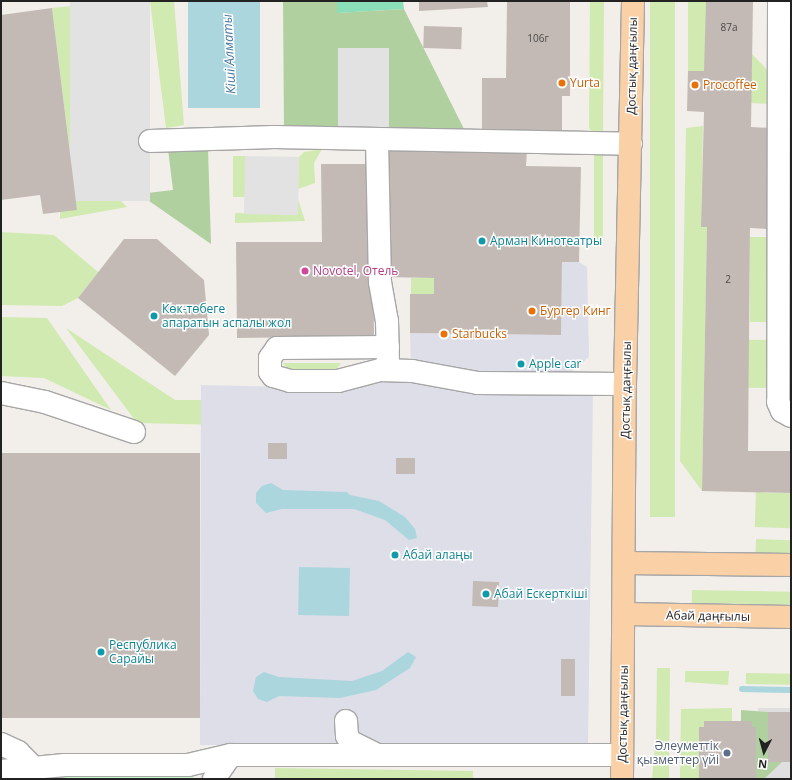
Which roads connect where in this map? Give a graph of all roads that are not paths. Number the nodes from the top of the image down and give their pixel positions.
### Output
1 (633, 1) edge
2 (780, 1) edge
3 (377, 140) junction
4 (150, 141) dead end
5 (631, 144) junction
6 (388, 347) junction
7 (388, 370) junction
8 (625, 384) junction
9 (1, 393) edge
10 (791, 416) edge
11 (134, 432) dead end
12 (625, 563) junction
13 (791, 565) edge
14 (625, 614) junction
15 (791, 617) edge
16 (346, 721) dead end
17 (1, 744) edge
18 (231, 755) junction
19 (379, 755) junction
20 (622, 755) junction
21 (34, 768) junction
22 (1, 771) edge
23 (214, 779) edge
24 (622, 779) edge

1 - 5 main road, Достық даңғылы
2 - 10 street
3 - 4 street
3 - 5 street
3 - 6 street
5 - 8 main road, Достық даңғылы
6 - 7 street
6 - 7 street
7 - 8 street
8 - 12 main road, Достық даңғылы
9 - 11 street
12 - 13 main road
12 - 14 main road, Достық даңғылы
14 - 15 main road, Абай даңғылы
14 - 20 main road, Достық даңғылы
16 - 19 street
17 - 21 street
18 - 19 street
18 - 21 street
18 - 23 street
19 - 20 street
20 - 24 main road, Достық даңғылы
21 - 22 street

